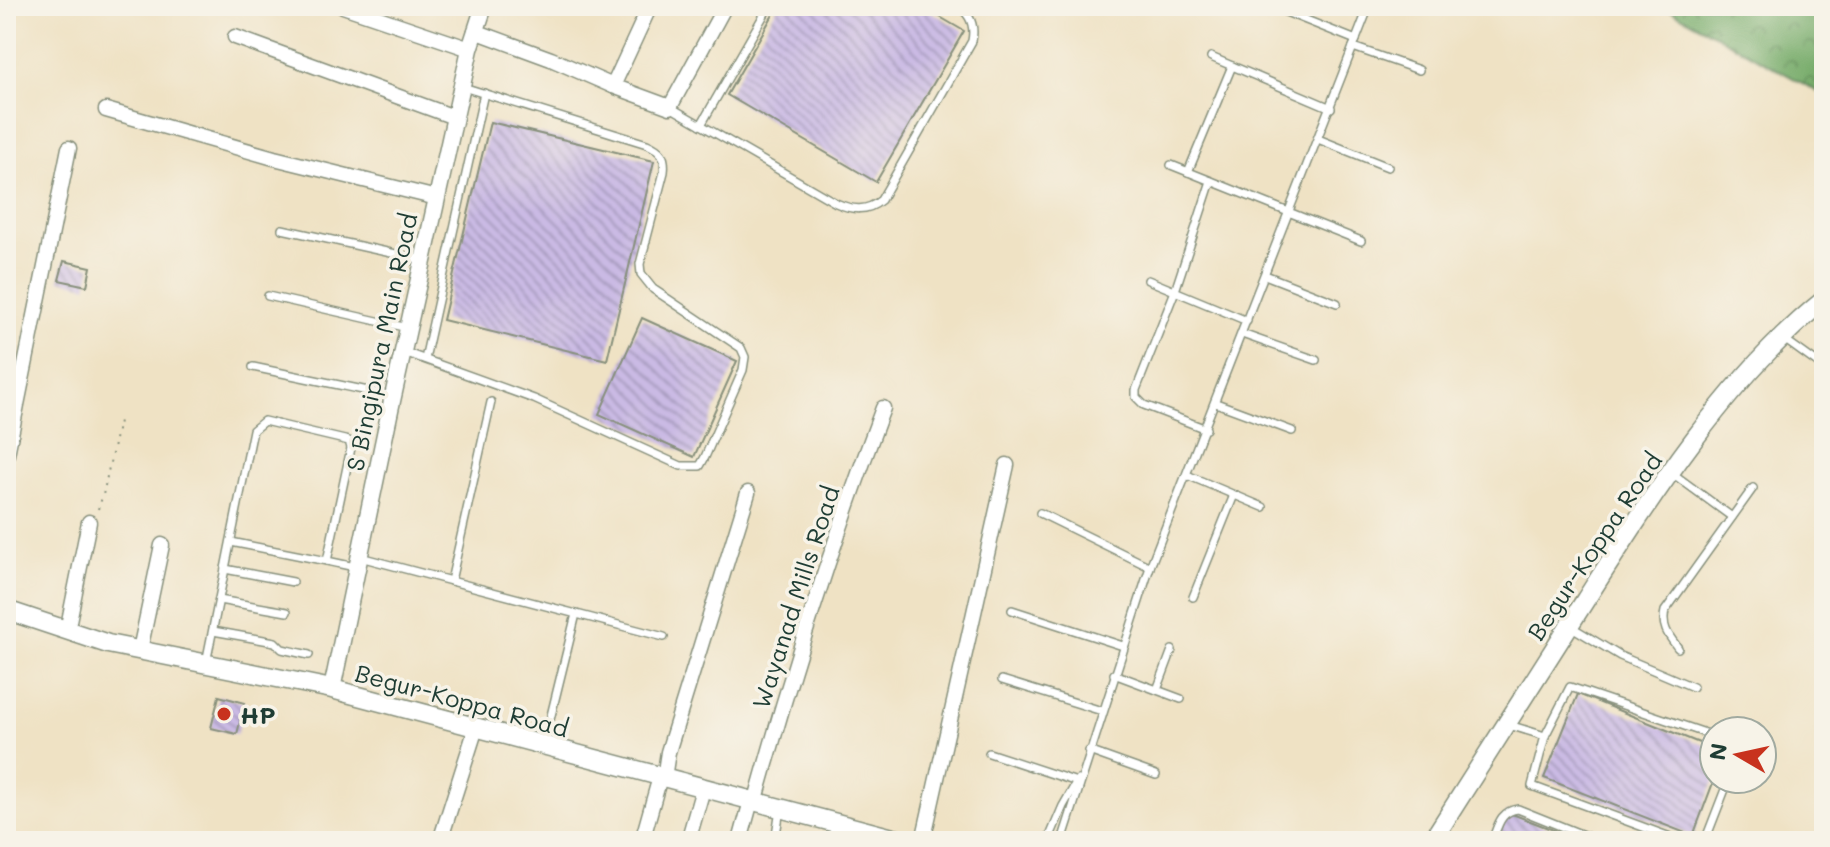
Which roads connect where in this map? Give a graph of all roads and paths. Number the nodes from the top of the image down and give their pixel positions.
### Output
1 (10, 6) edge
2 (345, 6) edge
3 (484, 6) edge
4 (650, 6) edge
5 (725, 6) edge
6 (769, 6) edge
7 (957, 6) edge
8 (1271, 6) edge
9 (1369, 6) edge
10 (6, 19) edge
11 (475, 31) junction
12 (235, 37) dead end
13 (1354, 43) junction
14 (470, 49) junction
15 (1211, 57) dead end
16 (1232, 66) junction
17 (1419, 70) dead end
18 (461, 86) junction
19 (613, 86) junction
20 (484, 93) junction
21 (670, 107) junction
22 (1331, 108) junction
23 (106, 110) dead end
24 (454, 117) junction
25 (701, 125) junction
26 (1318, 139) junction
27 (69, 148) dead end
28 (1171, 165) dead end
29 (1388, 167) dead end
30 (1188, 172) junction
31 (1211, 181) junction
32 (437, 198) junction
33 (1290, 212) junction
34 (282, 229) dead end
35 (1361, 241) dead end
36 (423, 260) junction
37 (1265, 275) junction
38 (1148, 280) dead end
39 (1175, 291) junction
40 (268, 296) dead end
41 (1824, 300) edge
42 (1337, 303) dead end
43 (1247, 321) junction
44 (408, 328) junction
45 (1242, 334) junction
46 (1782, 338) junction
47 (403, 351) junction
48 (425, 359) junction
49 (1316, 360) dead end
50 (253, 367) dead end
51 (1824, 368) edge
52 (393, 396) junction
53 (491, 402) dead end
54 (1216, 403) junction
55 (883, 408) dead end
56 (119, 421) dead end
57 (1206, 429) junction
58 (1292, 431) dead end
59 (6, 459) edge
60 (1007, 465) dead end
61 (1671, 472) junction
62 (1187, 475) junction
63 (1753, 488) dead end
64 (748, 493) dead end
65 (1234, 495) junction
66 (1263, 507) dead end
67 (1040, 513) dead end
68 (1732, 517) junction
69 (89, 522) joint
70 (231, 542) junction
71 (162, 545) dead end
72 (327, 561) junction
73 (358, 562) junction
74 (1150, 567) junction
75 (225, 569) junction
76 (451, 581) junction
77 (293, 582) dead end
78 (1193, 597) dead end
79 (219, 600) junction
80 (6, 610) edge
81 (1012, 610) dead end
82 (287, 612) dead end
83 (576, 614) junction
84 (1569, 626) junction
85 (67, 631) junction
86 (213, 631) junction
87 (664, 637) dead end
88 (1123, 646) junction
89 (1678, 648) dead end
90 (140, 650) junction
91 (1172, 650) dead end
92 (309, 655) dead end
93 (206, 664) junction
94 (1114, 674) junction
95 (1002, 680) dead end
96 (1693, 687) dead end
97 (332, 689) junction
98 (1157, 690) junction
99 (1181, 699) dead end
100 (1102, 711) junction
101 (1507, 724) junction
102 (476, 728) junction
103 (1698, 731) edge
104 (1545, 736) junction
105 (543, 746) junction
106 (1089, 751) junction
107 (989, 753) dead end
108 (1156, 775) dead end
109 (662, 778) junction
110 (1079, 778) junction
111 (703, 789) junction
112 (1723, 795) edge
113 (753, 802) junction
114 (780, 809) junction
115 (440, 841) edge
116 (642, 841) edge
117 (688, 841) edge
118 (740, 841) edge
119 (775, 841) edge
120 (904, 841) edge
121 (923, 841) edge
122 (1048, 841) edge
123 (1062, 841) edge
124 (1432, 841) edge
125 (1492, 841) edge
126 (1598, 841) edge
127 (1681, 841) edge
128 (1705, 841) edge

1 - 10 street
2 - 14 street
3 - 11 street, S Bingipura Main Road
4 - 19 street
5 - 21 street
6 - 25 lane
7 - 25 lane
8 - 13 lane
9 - 13 lane
11 - 14 street, S Bingipura Main Road
11 - 19 street
12 - 24 street
13 - 17 lane
13 - 22 lane
14 - 18 street, S Bingipura Main Road
15 - 16 lane
16 - 22 lane
16 - 30 lane
18 - 20 lane
18 - 24 street, S Bingipura Main Road
19 - 21 street
20 - 48 lane
20 - 48 lane
21 - 25 lane
22 - 26 lane
23 - 32 street
24 - 32 street, S Bingipura Main Road
26 - 29 lane
26 - 33 lane
27 - 59 street
28 - 30 lane
30 - 31 lane
31 - 33 lane
31 - 39 lane
32 - 36 street, S Bingipura Main Road
33 - 35 lane
33 - 37 lane
34 - 36 lane
36 - 44 street, S Bingipura Main Road
37 - 42 lane
37 - 43 lane
38 - 39 lane
39 - 43 lane
39 - 57 lane
40 - 44 lane
41 - 46 main road, Begur-Koppa Road
43 - 45 lane
44 - 47 street, S Bingipura Main Road
45 - 49 lane
45 - 54 lane
46 - 51 lane
46 - 61 main road, Begur-Koppa Road
47 - 48 lane
47 - 52 street, S Bingipura Main Road
50 - 52 lane
52 - 73 street, S Bingipura Main Road
53 - 76 lane
54 - 57 lane
54 - 58 lane
55 - 113 street, Wayanad Mills Road
56 - 69 path
57 - 62 lane
60 - 121 street
61 - 68 lane
61 - 84 main road, Begur-Koppa Road
62 - 65 lane
62 - 74 lane
63 - 68 lane
64 - 109 street
65 - 66 lane
65 - 78 lane
67 - 74 lane
68 - 89 lane
69 - 85 street
70 - 72 lane
70 - 72 lane
70 - 75 lane
71 - 90 street
72 - 73 lane
73 - 76 lane
73 - 97 street, S Bingipura Main Road
74 - 88 lane
75 - 77 lane
75 - 79 lane
76 - 83 lane
79 - 82 lane
79 - 86 lane
80 - 85 main road, Begur-Koppa Road
81 - 88 lane
83 - 87 lane
83 - 105 lane
84 - 96 lane
84 - 101 main road, Begur-Koppa Road
85 - 90 main road, Begur-Koppa Road
86 - 92 lane
86 - 93 lane
88 - 94 lane
90 - 93 main road, Begur-Koppa Road
91 - 98 lane
93 - 97 main road, Begur-Koppa Road
94 - 98 lane
94 - 100 lane
95 - 100 lane
97 - 102 main road, Begur-Koppa Road
98 - 99 lane
100 - 106 lane
101 - 104 lane
101 - 124 main road, Begur-Koppa Road
102 - 105 main road, Begur-Koppa Road
102 - 115 street
103 - 104 lane
104 - 127 lane
105 - 109 main road, Begur-Koppa Road
106 - 108 lane
106 - 110 lane
107 - 110 lane
109 - 111 main road, Begur-Koppa Road
109 - 116 street
110 - 122 lane
110 - 123 lane
111 - 113 main road, Begur-Koppa Road
111 - 117 street
112 - 128 lane
113 - 114 main road, Begur-Koppa Road
113 - 118 street, Wayanad Mills Road
114 - 119 lane
114 - 120 main road, Begur-Koppa Road
125 - 126 lane

